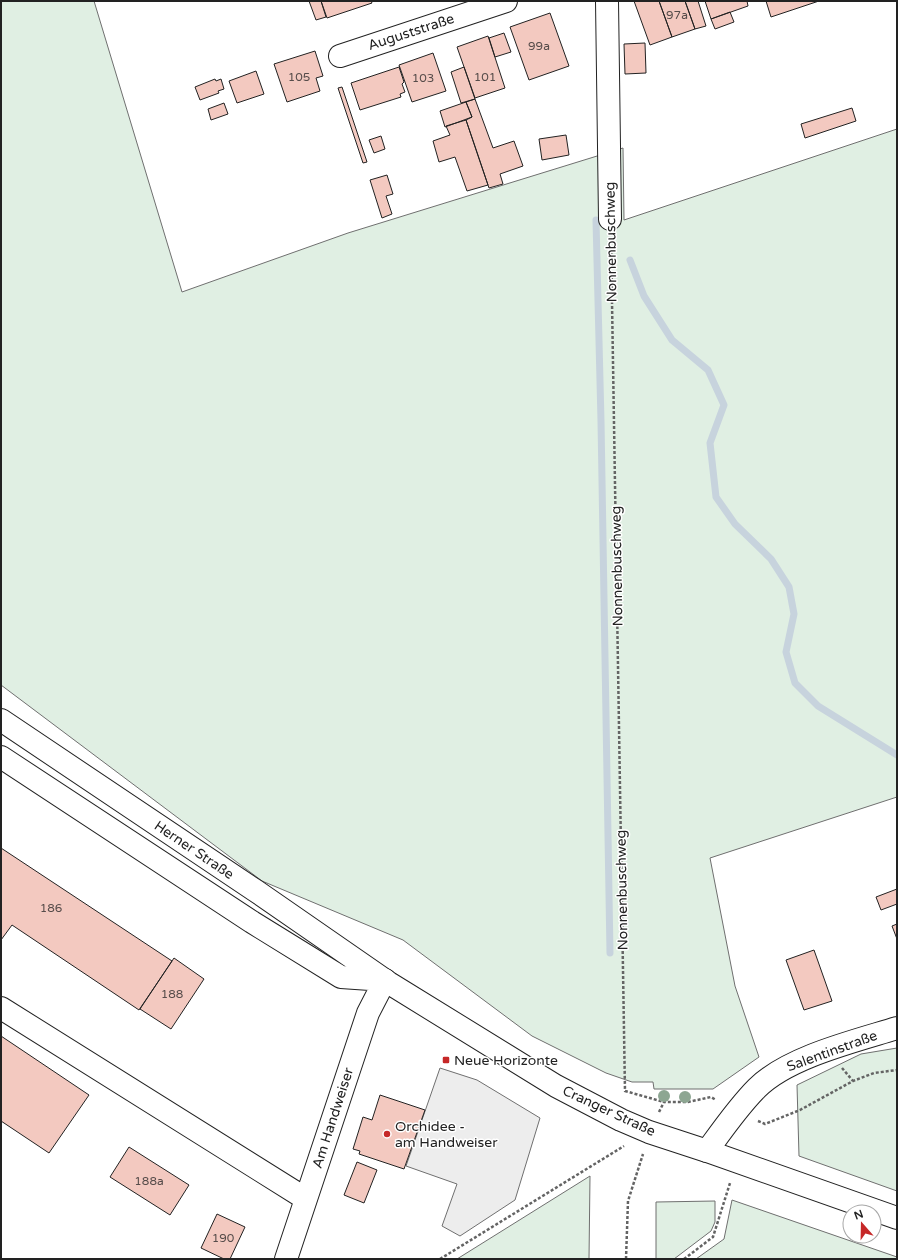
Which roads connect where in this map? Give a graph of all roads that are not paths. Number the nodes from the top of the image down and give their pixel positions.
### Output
1 (506, 1) edge
2 (607, 1) edge
3 (340, 56) dead end
4 (610, 219) road end
5 (1, 720) edge
6 (1, 757) edge
7 (386, 980) junction
8 (1, 1008) edge
9 (897, 1028) edge
10 (707, 1151) junction
11 (306, 1200) junction
12 (897, 1218) edge
13 (286, 1259) edge

1 - 3 main road, Auguststraße
2 - 4 main road, Nonnenbuschweg
5 - 7 main road, Herner Straße
6 - 7 main road
7 - 10 main road, Cranger Straße
7 - 11 main road, Am Handweiser
8 - 11 main road
9 - 10 main road, Salentinstraße
10 - 12 main road, Cranger Straße
11 - 13 main road, Am Handweiser

